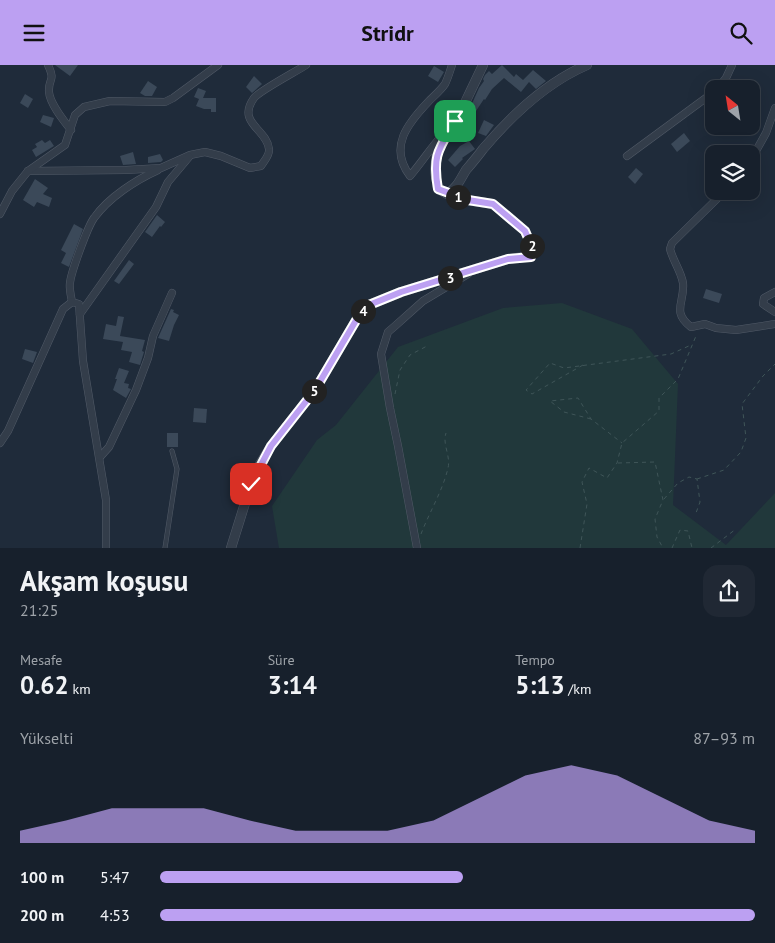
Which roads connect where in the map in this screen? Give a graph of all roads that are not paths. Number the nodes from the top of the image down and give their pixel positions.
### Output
1 (48, 65) edge
2 (218, 65) edge
3 (306, 65) edge
4 (452, 65) edge
5 (483, 65) edge
6 (587, 65) edge
7 (732, 65) edge
8 (724, 80) edge
9 (705, 99) edge
10 (775, 108) edge
11 (774, 115) edge
12 (455, 121) junction
13 (71, 130) junction
14 (760, 145) edge
15 (190, 155) junction
16 (627, 156) dead end
17 (161, 168) junction
18 (28, 171) junction
19 (447, 194) junction
20 (716, 200) edge
21 (0, 214) edge
22 (477, 269) junction
23 (775, 292) edge
24 (172, 293) dead end
25 (72, 302) junction
26 (775, 312) edge
27 (80, 314) junction
28 (775, 323) edge
29 (0, 443) edge
30 (172, 451) dead end
31 (100, 457) junction
32 (417, 547) edge
33 (106, 548) edge
34 (165, 548) edge
35 (231, 548) edge

1 - 13 street
2 - 13 street
3 - 15 street
4 - 12 street
5 - 12 street
6 - 19 street
7 - 8 street
9 - 16 street
10 - 11 street
11 - 14 street
12 - 19 street
13 - 18 street
15 - 17 street
15 - 27 street
17 - 18 street
17 - 25 street
18 - 21 street
19 - 22 street
20 - 28 street
22 - 32 street
22 - 35 street
23 - 26 street
24 - 31 street
25 - 27 street
25 - 29 street
27 - 31 street
30 - 34 lane
31 - 33 street

